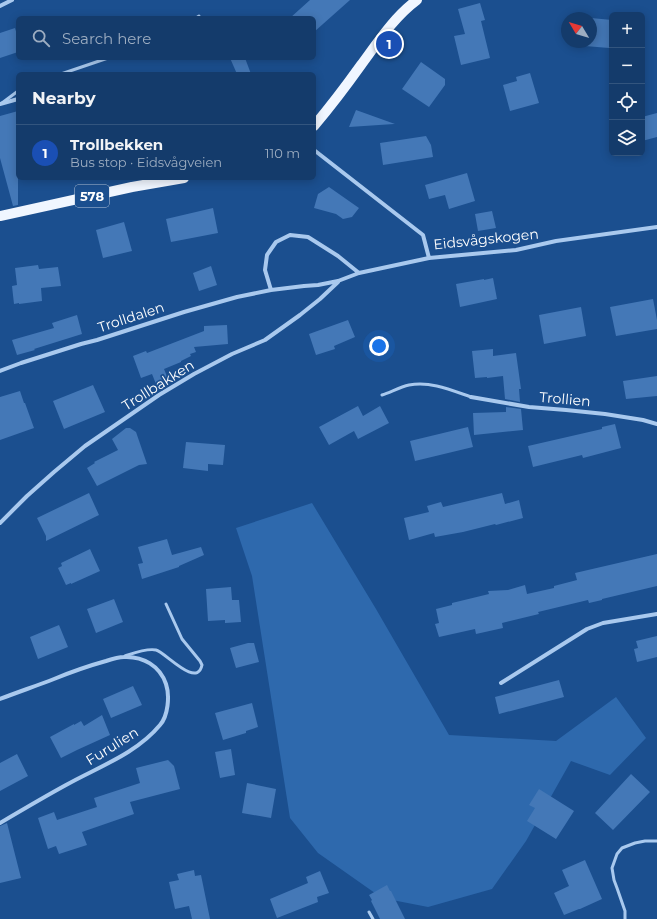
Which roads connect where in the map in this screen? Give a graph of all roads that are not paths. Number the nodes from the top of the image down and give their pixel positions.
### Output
1 (12, 0) edge
2 (417, 0) edge
3 (0, 6) edge
4 (102, 60) edge
5 (67, 72) edge
6 (16, 92) edge
7 (16, 99) edge
8 (1, 103) edge
9 (316, 123) edge
10 (316, 152) edge
11 (172, 180) edge
12 (0, 216) edge
13 (657, 227) edge
14 (429, 258) junction
15 (359, 273) junction
16 (338, 281) junction
17 (271, 290) junction
18 (0, 371) edge
19 (382, 395) dead end
20 (471, 397) joint
21 (657, 424) edge
22 (0, 523) edge
23 (166, 604) dead end
24 (657, 614) edge
25 (122, 657) junction
26 (501, 683) dead end
27 (0, 699) edge
28 (0, 823) edge
29 (657, 841) edge
30 (369, 912) dead end
31 (373, 919) edge
32 (625, 919) edge

1 - 3 street
2 - 9 main road
4 - 5 lane
6 - 8 lane
7 - 8 street
10 - 14 street, Eidsvågskogen
11 - 12 main road, 578
13 - 14 street, Eidsvågskogen
14 - 15 street, Trolldalen
15 - 16 street, Trolldalen
15 - 17 street
16 - 17 street, Trolldalen
16 - 22 street, Trollbakken
17 - 18 street, Trolldalen
19 - 20 lane
20 - 21 street, Trollien
23 - 25 lane
24 - 26 street
25 - 27 street, Furulien
25 - 28 street, Furulien
29 - 32 lane
30 - 31 lane

